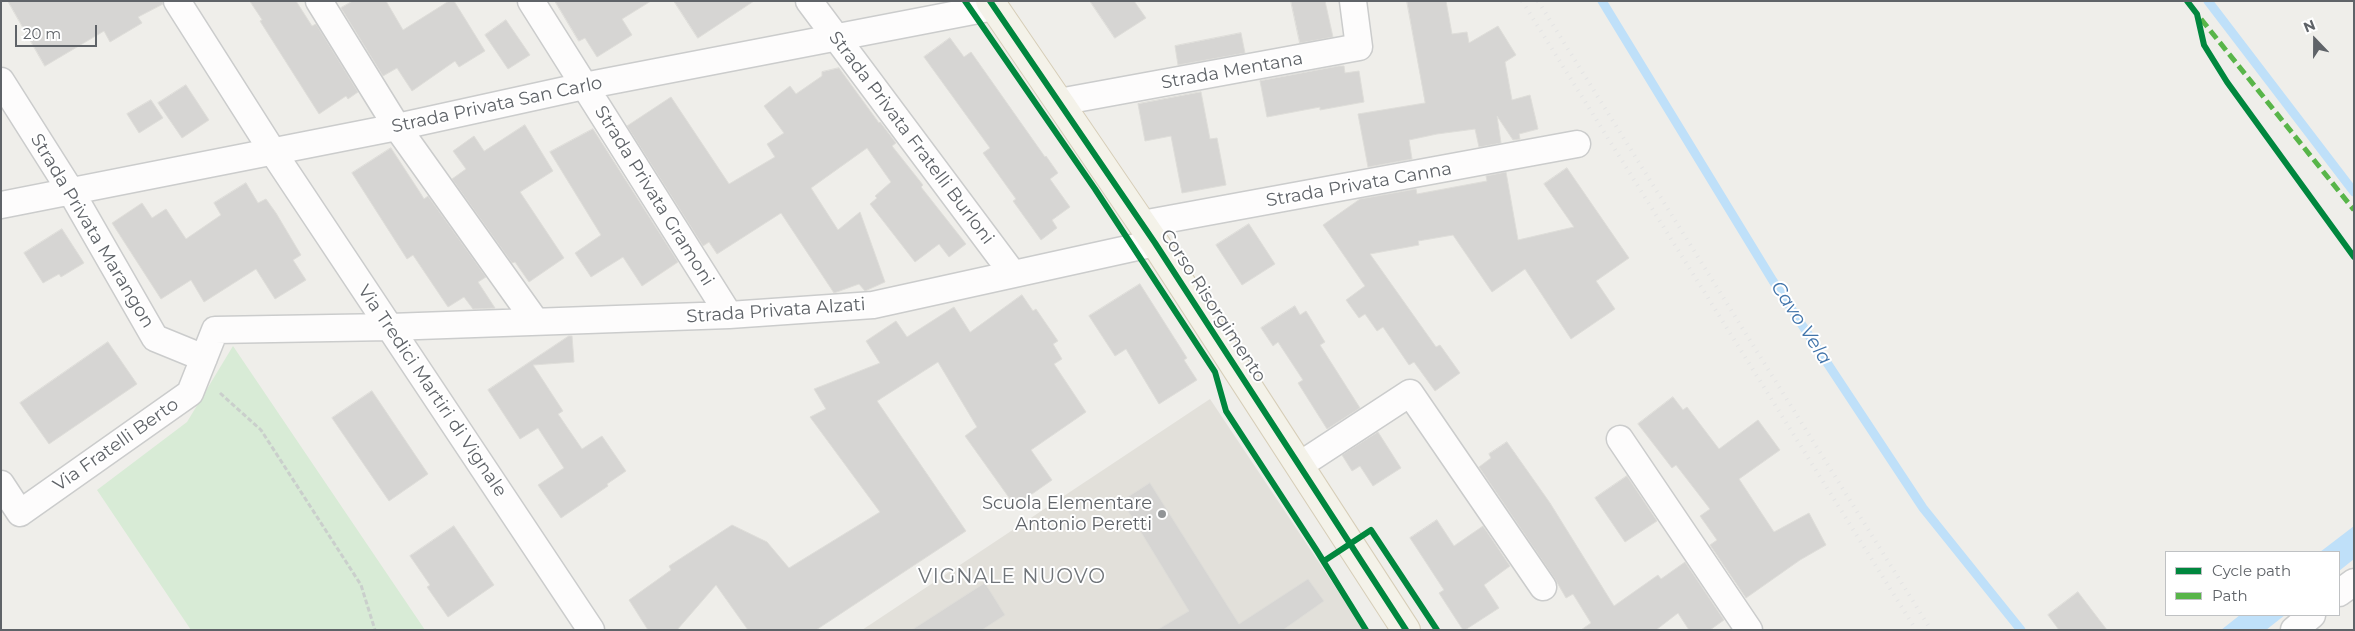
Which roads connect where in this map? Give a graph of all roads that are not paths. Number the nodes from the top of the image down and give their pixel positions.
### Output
1 (177, 1) edge
2 (319, 1) edge
3 (531, 1) edge
4 (809, 1) edge
5 (1353, 1) edge
6 (992, 4) edge
7 (835, 38) junction
8 (1, 81) edge
9 (584, 86) junction
10 (1059, 102) junction
11 (397, 127) junction
12 (1577, 144) dead end
13 (273, 152) junction
14 (70, 190) junction
15 (1, 205) edge
16 (1148, 234) junction
17 (1013, 274) junction
18 (729, 315) junction
19 (536, 322) junction
20 (390, 327) junction
21 (204, 358) junction
22 (1620, 439) dead end
23 (1300, 465) junction
24 (1, 484) edge
25 (2354, 582) edge
26 (1543, 587) dead end
27 (2340, 592) edge
28 (2311, 616) edge
29 (591, 630) edge
30 (1406, 630) edge
31 (1749, 630) edge
32 (2294, 630) edge

1 - 13 street, Via Tredici Martiri di Vignale
2 - 11 street
3 - 9 street, Strada Privata Gramoni
4 - 7 street, Strada Privata Fratelli Burloni
5 - 10 street, Strada Mentana
6 - 7 street, Strada Privata San Carlo
6 - 10 main road, Corso Risorgimento
7 - 9 street, Strada Privata San Carlo
7 - 17 street, Strada Privata Fratelli Burloni
8 - 14 street, Strada Privata Marangon
9 - 11 street, Strada Privata San Carlo
9 - 18 street, Strada Privata Gramoni
10 - 16 main road, Corso Risorgimento
11 - 13 street, Strada Privata San Carlo
11 - 19 street
12 - 16 street, Strada Privata Canna
13 - 14 street, Strada Privata San Carlo
13 - 20 street, Via Tredici Martiri di Vignale
14 - 15 street, Strada Privata San Carlo
14 - 21 street, Strada Privata Marangon
16 - 17 street, Strada Privata Alzati
16 - 23 main road, Corso Risorgimento
17 - 18 street, Strada Privata Alzati
18 - 19 street, Strada Privata Alzati
19 - 20 street, Strada Privata Alzati
20 - 21 street, Via Fratelli Berto
20 - 29 street, Via Tredici Martiri di Vignale
21 - 24 street, Via Fratelli Berto
22 - 31 street
23 - 26 street
23 - 30 main road, Corso Risorgimento
25 - 27 street
28 - 32 street

